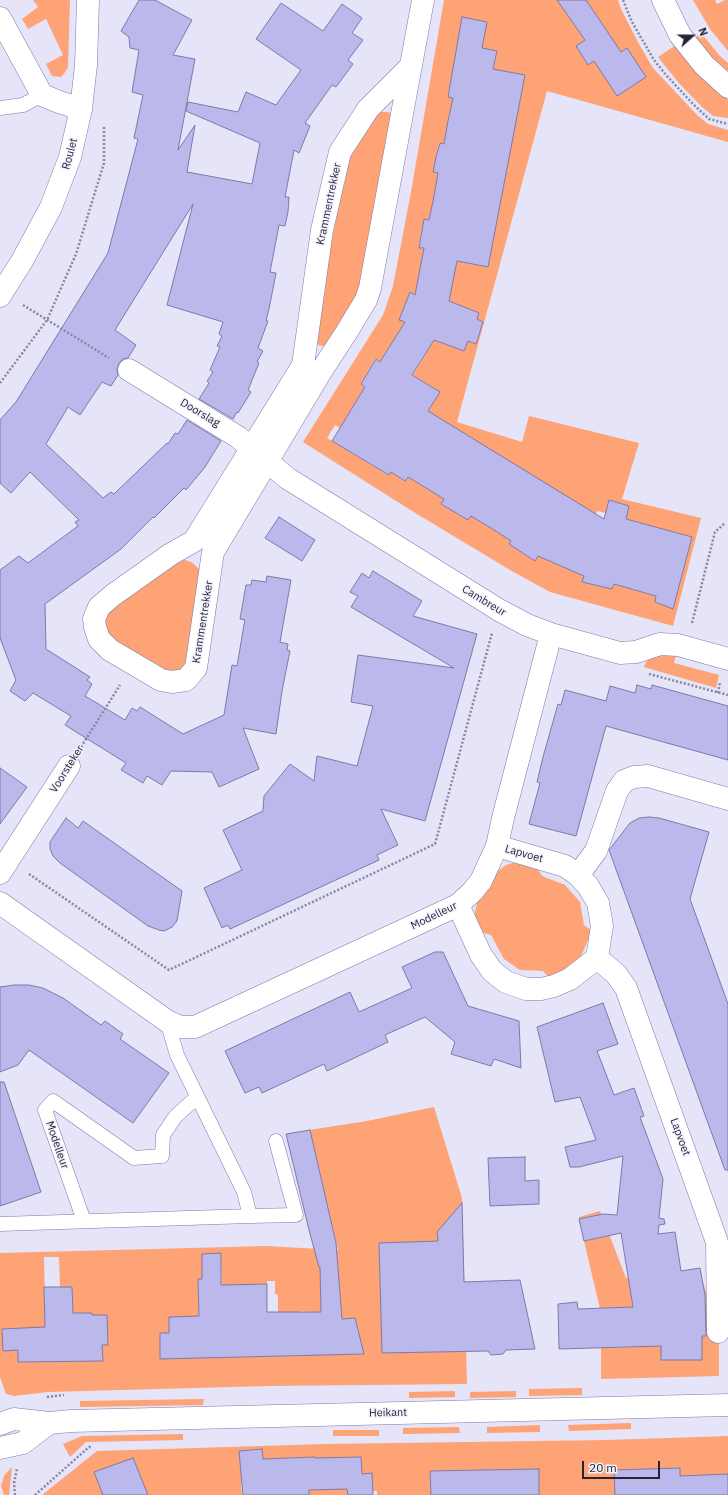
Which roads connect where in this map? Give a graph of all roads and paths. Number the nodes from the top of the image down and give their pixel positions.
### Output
1 (88, 0) edge
2 (423, 0) edge
3 (623, 0) edge
4 (663, 0) edge
5 (0, 18) edge
6 (410, 67) junction
7 (728, 87) edge
8 (42, 96) junction
9 (0, 108) edge
10 (81, 109) junction
11 (728, 124) edge
12 (1, 293) edge
13 (311, 369) junction
14 (129, 370) joint
15 (0, 383) edge
16 (260, 455) junction
17 (725, 523) dead end
18 (194, 541) junction
19 (213, 552) junction
20 (499, 610) junction
21 (551, 634) junction
22 (686, 648) junction
23 (728, 659) edge
24 (133, 664) junction
25 (642, 672) dead end
26 (728, 695) edge
27 (69, 766) joint
28 (728, 799) edge
29 (497, 846) junction
30 (4, 867) edge
31 (578, 875) junction
32 (0, 903) edge
33 (458, 905) junction
34 (597, 958) junction
35 (167, 1021) junction
36 (197, 1097) junction
37 (276, 1141) dead end
38 (250, 1216) junction
39 (84, 1221) junction
40 (0, 1224) edge
41 (718, 1332) dead end
42 (728, 1405) edge
43 (49, 1423) junction
44 (0, 1424) edge
45 (97, 1447) dead end
46 (0, 1448) edge
47 (18, 1466) dead end
48 (15, 1495) edge
49 (36, 1495) edge

1 - 10 street, Roulet
2 - 6 street, Krammentrekker
3 - 11 path
4 - 7 street
5 - 8 street
6 - 13 street, Krammentrekker
6 - 13 street, Krammentrekker
8 - 9 lane
8 - 10 street
10 - 12 street, Roulet
13 - 16 street, Krammentrekker
14 - 15 path
14 - 16 street, Doorslag
16 - 18 street, Krammentrekker
16 - 19 street, Krammentrekker
16 - 20 street, Cambreur
17 - 22 path
18 - 19 street
18 - 24 street, Krammentrekker
19 - 24 street, Krammentrekker
20 - 21 street, Cambreur
20 - 30 path
21 - 22 street, Cambreur
21 - 29 street, Modelleur
22 - 23 street, Cambreur
24 - 27 path, Voorsteker
25 - 26 path
27 - 30 street, Voorsteker
28 - 31 street
29 - 31 street, Lapvoet
29 - 33 street, Modelleur
31 - 34 street, Lapvoet
32 - 35 street, Modelleur
33 - 34 street
33 - 35 street, Modelleur
34 - 41 street, Lapvoet
35 - 36 lane
36 - 38 lane
36 - 39 lane, Modelleur
37 - 38 lane
38 - 39 lane
39 - 40 lane
42 - 43 street, Heikant
43 - 44 street, Heikant
43 - 46 street
45 - 49 path
47 - 48 path

